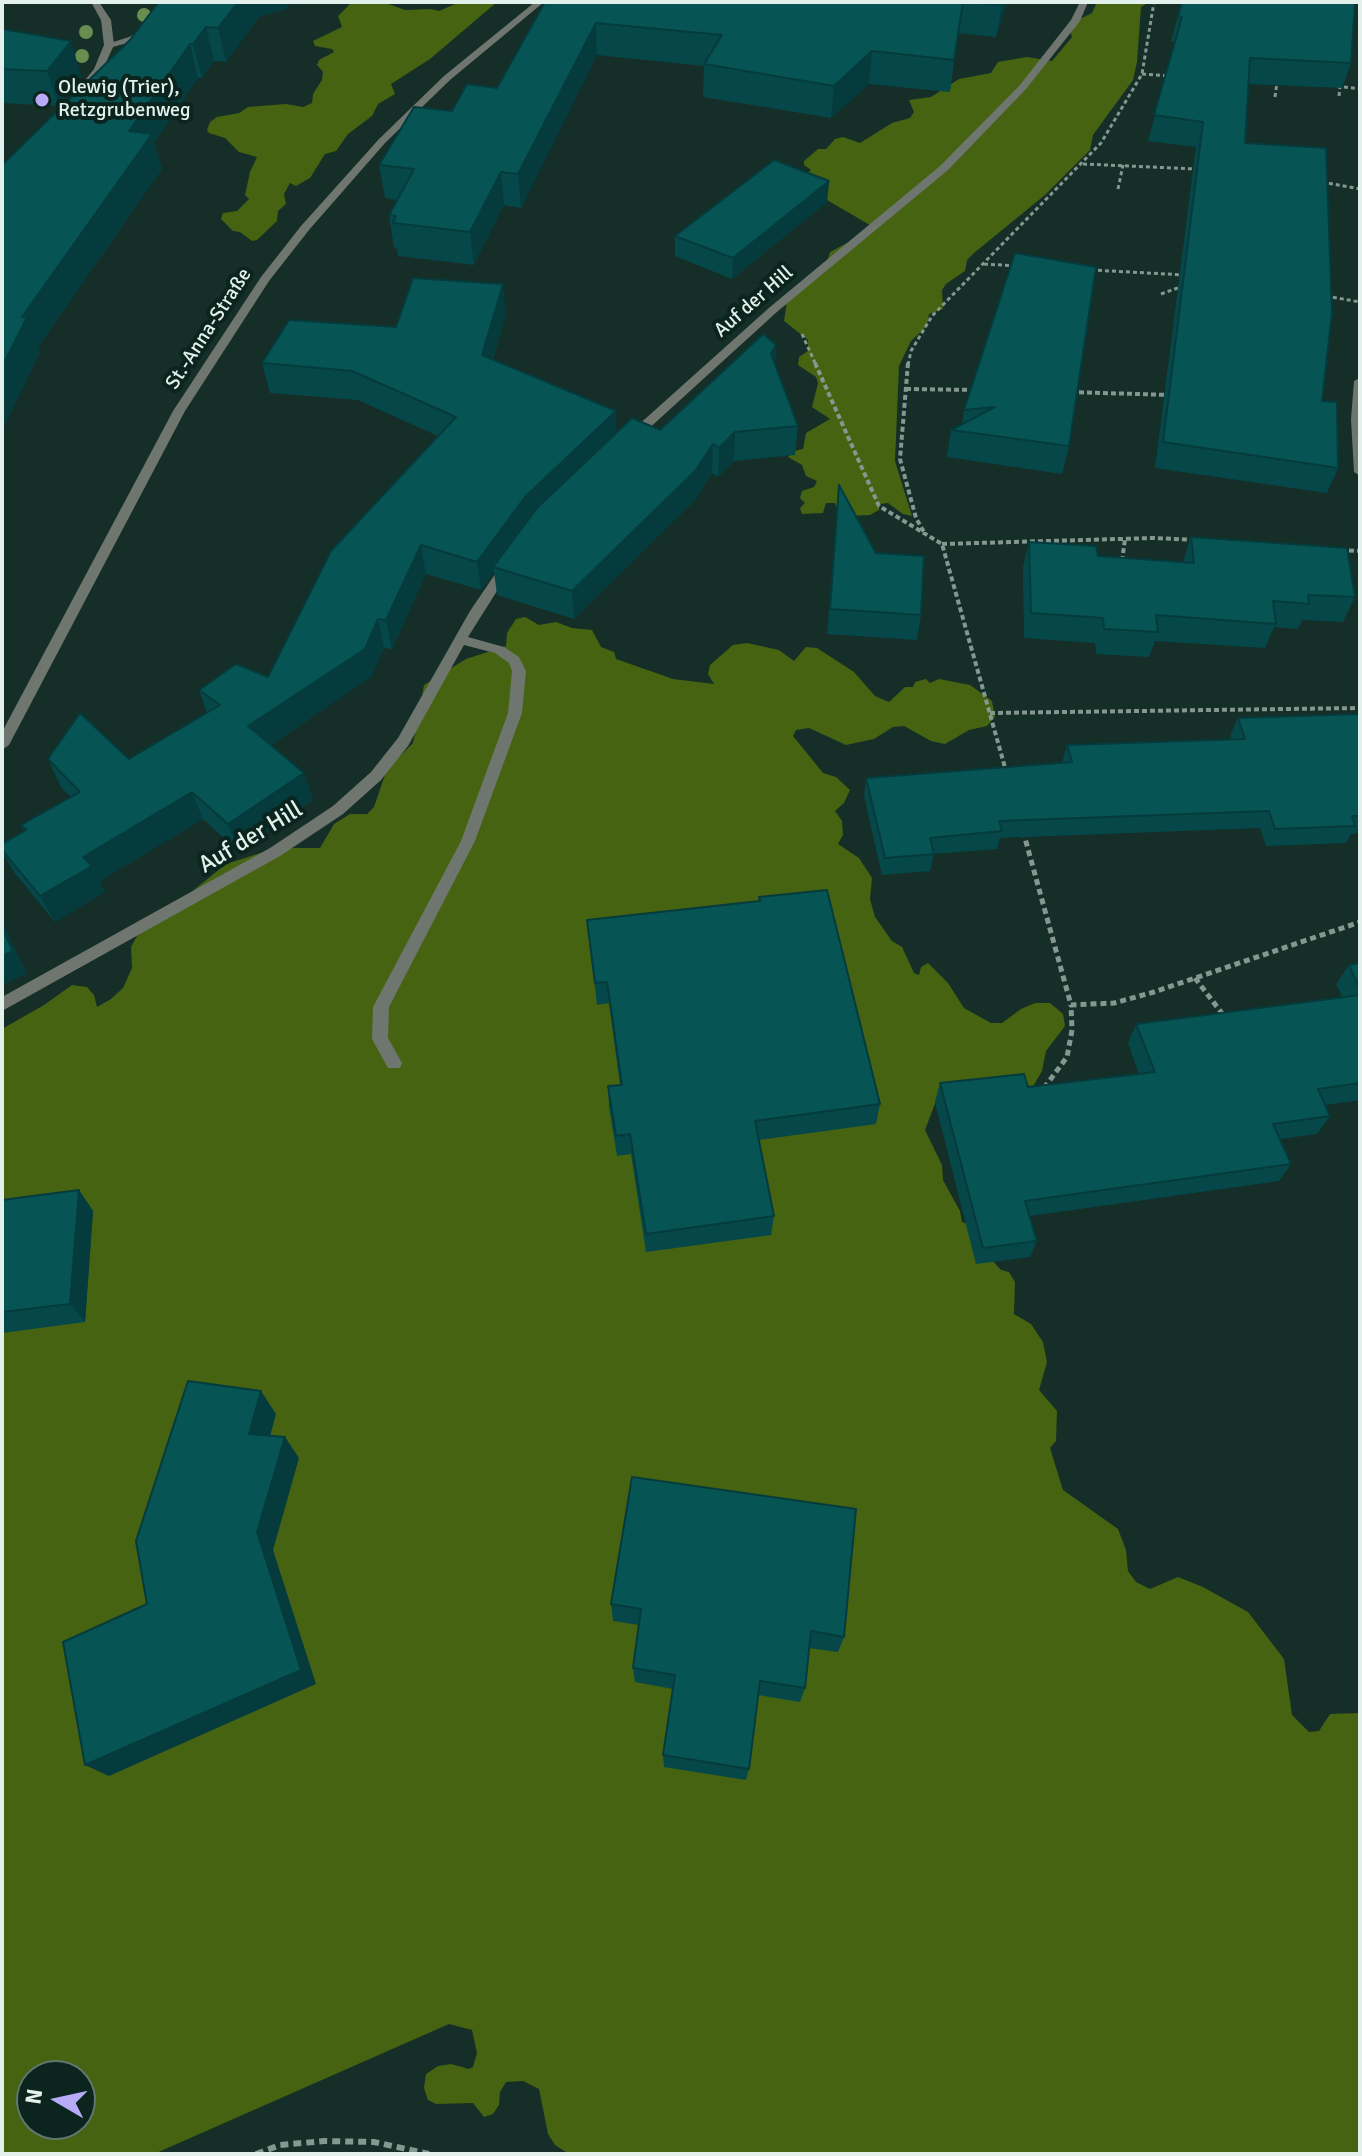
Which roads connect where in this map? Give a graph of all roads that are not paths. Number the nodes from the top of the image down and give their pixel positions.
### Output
1 (95, 2) edge
2 (179, 2) edge
3 (540, 2) edge
4 (1084, 2) edge
5 (109, 45) junction
6 (78, 95) edge
7 (1360, 381) edge
8 (619, 449) edge
9 (1360, 472) edge
10 (515, 555) edge
11 (461, 640) junction
12 (2, 745) edge
13 (2, 1005) edge
14 (394, 1063) dead end

1 - 5 street
2 - 5 street
3 - 12 street, St.-Anna-Straße
4 - 8 street, Auf der Hill
5 - 6 street
7 - 9 street
10 - 11 street, Auf der Hill
11 - 13 street, Auf der Hill
11 - 14 street

